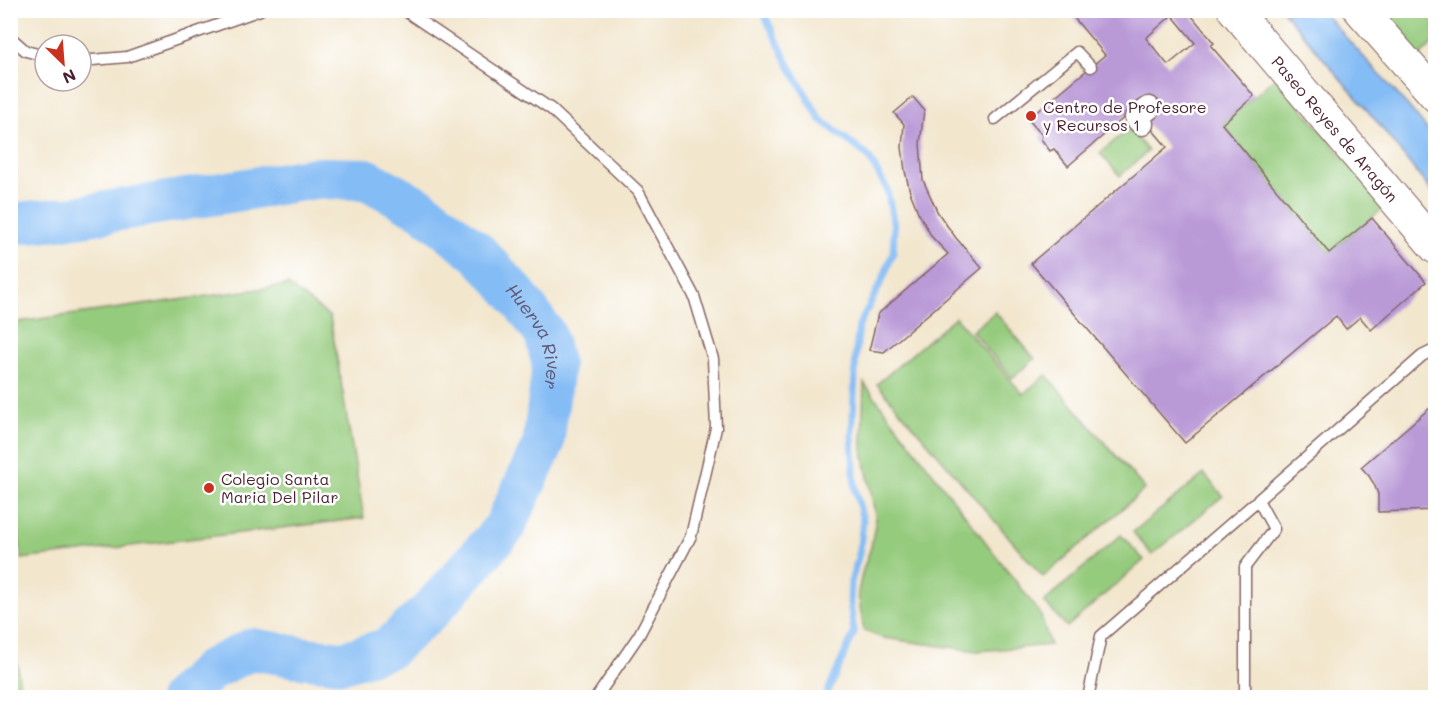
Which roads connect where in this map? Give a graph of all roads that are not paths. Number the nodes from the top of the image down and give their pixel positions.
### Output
1 (260, 10) edge
2 (404, 10) edge
3 (1234, 10) edge
4 (1360, 10) edge
5 (10, 37) edge
6 (33, 53) edge
7 (93, 60) edge
8 (1090, 68) dead end
9 (1436, 96) edge
10 (995, 119) dead end
11 (1436, 248) edge
12 (1436, 349) edge
13 (1258, 500) junction
14 (596, 698) edge
15 (1088, 698) edge
16 (1245, 698) edge

1 - 7 lane
2 - 14 lane
3 - 11 street, Paseo Reyes de Aragón
4 - 9 street
5 - 6 lane
8 - 10 lane
12 - 13 lane
13 - 15 lane
13 - 16 lane

